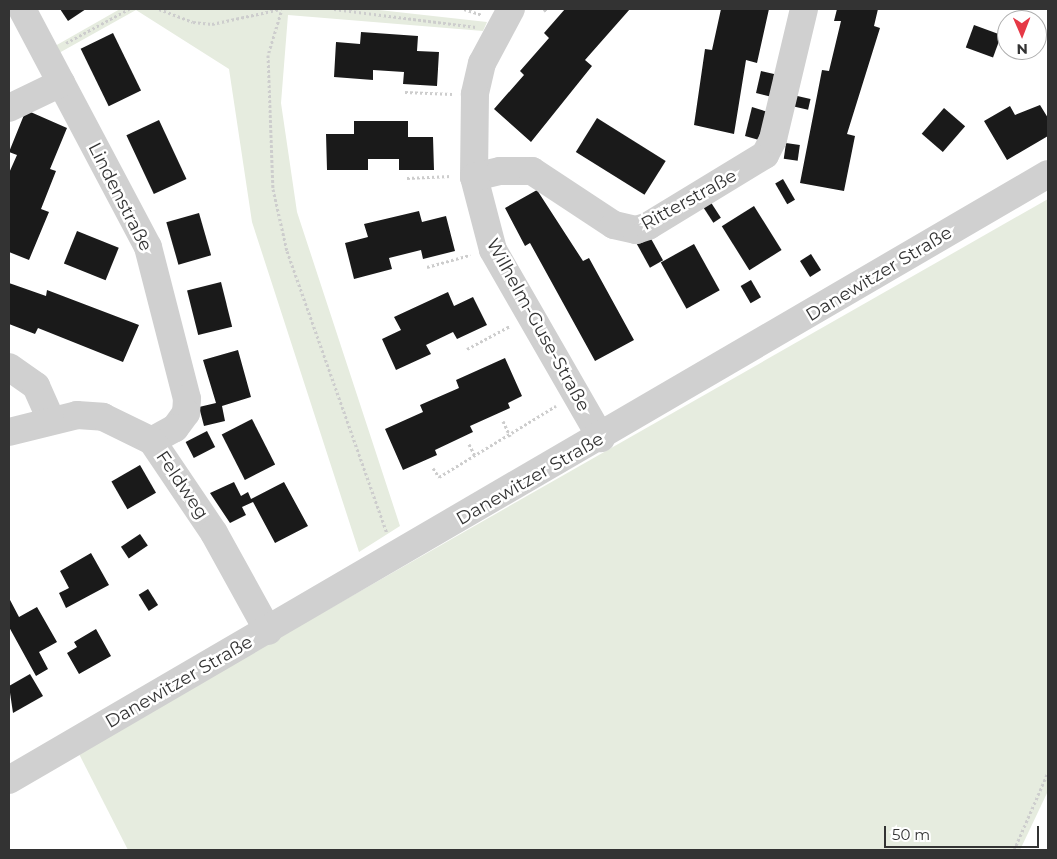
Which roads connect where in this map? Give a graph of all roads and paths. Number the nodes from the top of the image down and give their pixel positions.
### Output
1 (22, 9) edge
2 (129, 9) edge
3 (159, 9) edge
4 (334, 9) edge
5 (510, 9) edge
6 (804, 9) edge
7 (281, 10) edge
8 (496, 33) junction
9 (46, 54) junction
10 (61, 82) junction
11 (405, 92) dead end
12 (475, 94) junction
13 (9, 108) edge
14 (1048, 174) edge
15 (474, 177) junction
16 (408, 178) dead end
17 (492, 250) junction
18 (427, 267) dead end
19 (530, 316) junction
20 (467, 349) dead end
21 (9, 367) edge
22 (577, 395) junction
23 (50, 418) junction
24 (503, 421) dead end
25 (9, 432) edge
26 (510, 436) junction
27 (601, 438) junction
28 (152, 441) junction
29 (469, 444) dead end
30 (475, 456) junction
31 (433, 468) dead end
32 (396, 557) junction
33 (268, 631) junction
34 (1048, 772) edge
35 (9, 780) edge
36 (1014, 850) edge

1 - 9 street, Lindenstraße
2 - 9 path
3 - 7 path
4 - 8 path
5 - 8 street, Wilhelm-Guse-Straße
6 - 15 street, Ritterstraße
7 - 32 path
8 - 12 street, Wilhelm-Guse-Straße
9 - 10 street, Lindenstraße
10 - 13 street
10 - 28 street, Lindenstraße
11 - 12 path
12 - 15 street, Wilhelm-Guse-Straße
14 - 27 street, Danewitzer Straße
15 - 16 path
15 - 17 street, Wilhelm-Guse-Straße
17 - 18 path
17 - 19 street, Wilhelm-Guse-Straße
19 - 20 path
19 - 22 street, Wilhelm-Guse-Straße
21 - 23 street
22 - 26 path
22 - 27 street, Wilhelm-Guse-Straße
23 - 25 street, Feldweg
23 - 28 street, Feldweg
24 - 26 path
26 - 30 path
27 - 32 street, Danewitzer Straße
28 - 33 street, Feldweg
29 - 30 path
30 - 31 path
32 - 33 street, Danewitzer Straße
33 - 35 street, Danewitzer Straße
34 - 36 path

